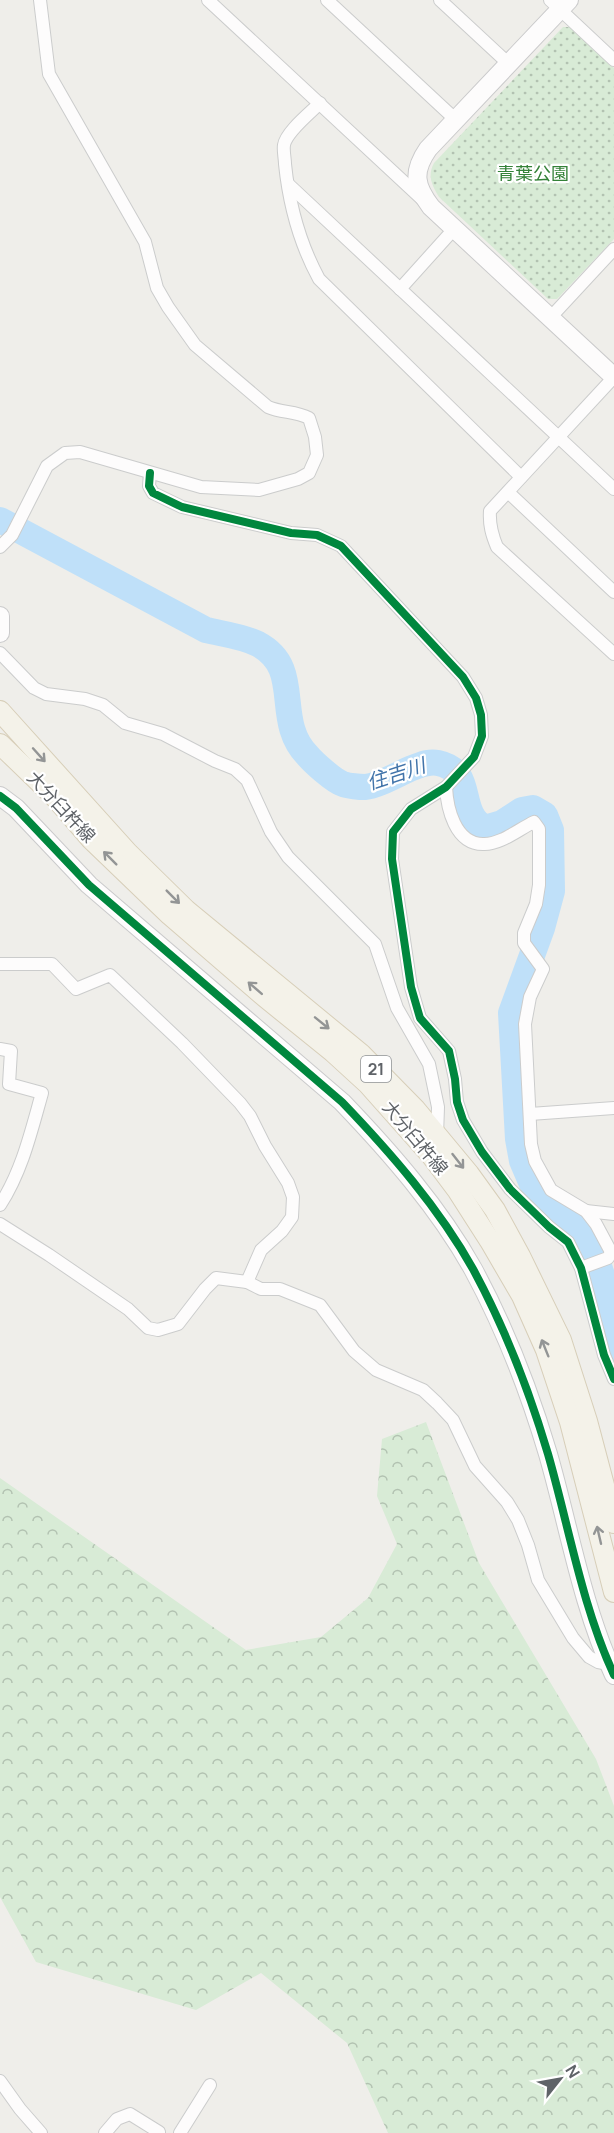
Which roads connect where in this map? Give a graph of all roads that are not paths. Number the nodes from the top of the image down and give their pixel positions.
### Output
1 (40, 0) edge
2 (208, 0) edge
3 (327, 0) edge
4 (440, 0) edge
5 (560, 3) edge
6 (612, 55) edge
7 (509, 64) junction
8 (320, 104) junction
9 (456, 120) junction
10 (428, 149) junction
11 (401, 179) junction
12 (287, 184) junction
13 (431, 207) junction
14 (454, 229) junction
15 (614, 249) edge
16 (610, 263) edge
17 (400, 289) junction
18 (550, 318) junction
19 (614, 377) edge
20 (559, 437) junction
21 (150, 473) junction
22 (521, 477) junction
23 (614, 489) edge
24 (508, 492) junction
25 (0, 547) edge
26 (614, 592) edge
27 (0, 616) edge
28 (0, 633) edge
29 (0, 653) edge
30 (614, 654) edge
31 (0, 711) edge
32 (0, 744) edge
33 (448, 784) junction
34 (0, 796) edge
35 (0, 964) edge
36 (0, 1048) edge
37 (614, 1107) edge
38 (530, 1114) junction
39 (433, 1143) junction
40 (0, 1205) edge
41 (586, 1211) junction
42 (614, 1214) edge
43 (0, 1224) edge
44 (585, 1266) junction
45 (247, 1282) junction
46 (614, 1379) edge
47 (614, 1523) edge
48 (614, 1592) edge
49 (611, 1670) edge
50 (0, 2081) edge
51 (210, 2085) dead end
52 (159, 2132) edge
53 (41, 2133) edge
54 (105, 2133) edge
55 (180, 2133) edge

1 - 21 street
2 - 8 street
3 - 9 street
4 - 7 street
5 - 6 street
5 - 7 street
7 - 9 street
8 - 11 street
8 - 12 street
9 - 10 street
10 - 11 street
10 - 13 street
11 - 13 street
12 - 17 street
12 - 22 street
13 - 14 street
14 - 17 street
14 - 18 street
15 - 16 street
16 - 18 street
17 - 20 street
18 - 19 street
19 - 20 street
20 - 22 street
20 - 23 street
21 - 25 street
21 - 33 street
22 - 24 street
24 - 26 street
24 - 30 street
27 - 28 street
29 - 39 street
31 -> 39 main road, 大分臼杵線 / 21
39 -> 32 main road, 大分臼杵線 / 21
33 - 38 street
33 - 44 street
34 - 49 street
35 - 45 street
36 - 40 street
37 - 38 street
38 - 41 street
39 -> 47 main road, 大分臼杵線 / 21
48 -> 39 main road, 大分臼杵線 / 21
41 - 42 street
41 - 44 street
43 - 45 street
44 - 46 street
45 - 49 street
50 - 53 street
51 - 55 street
52 - 54 street

